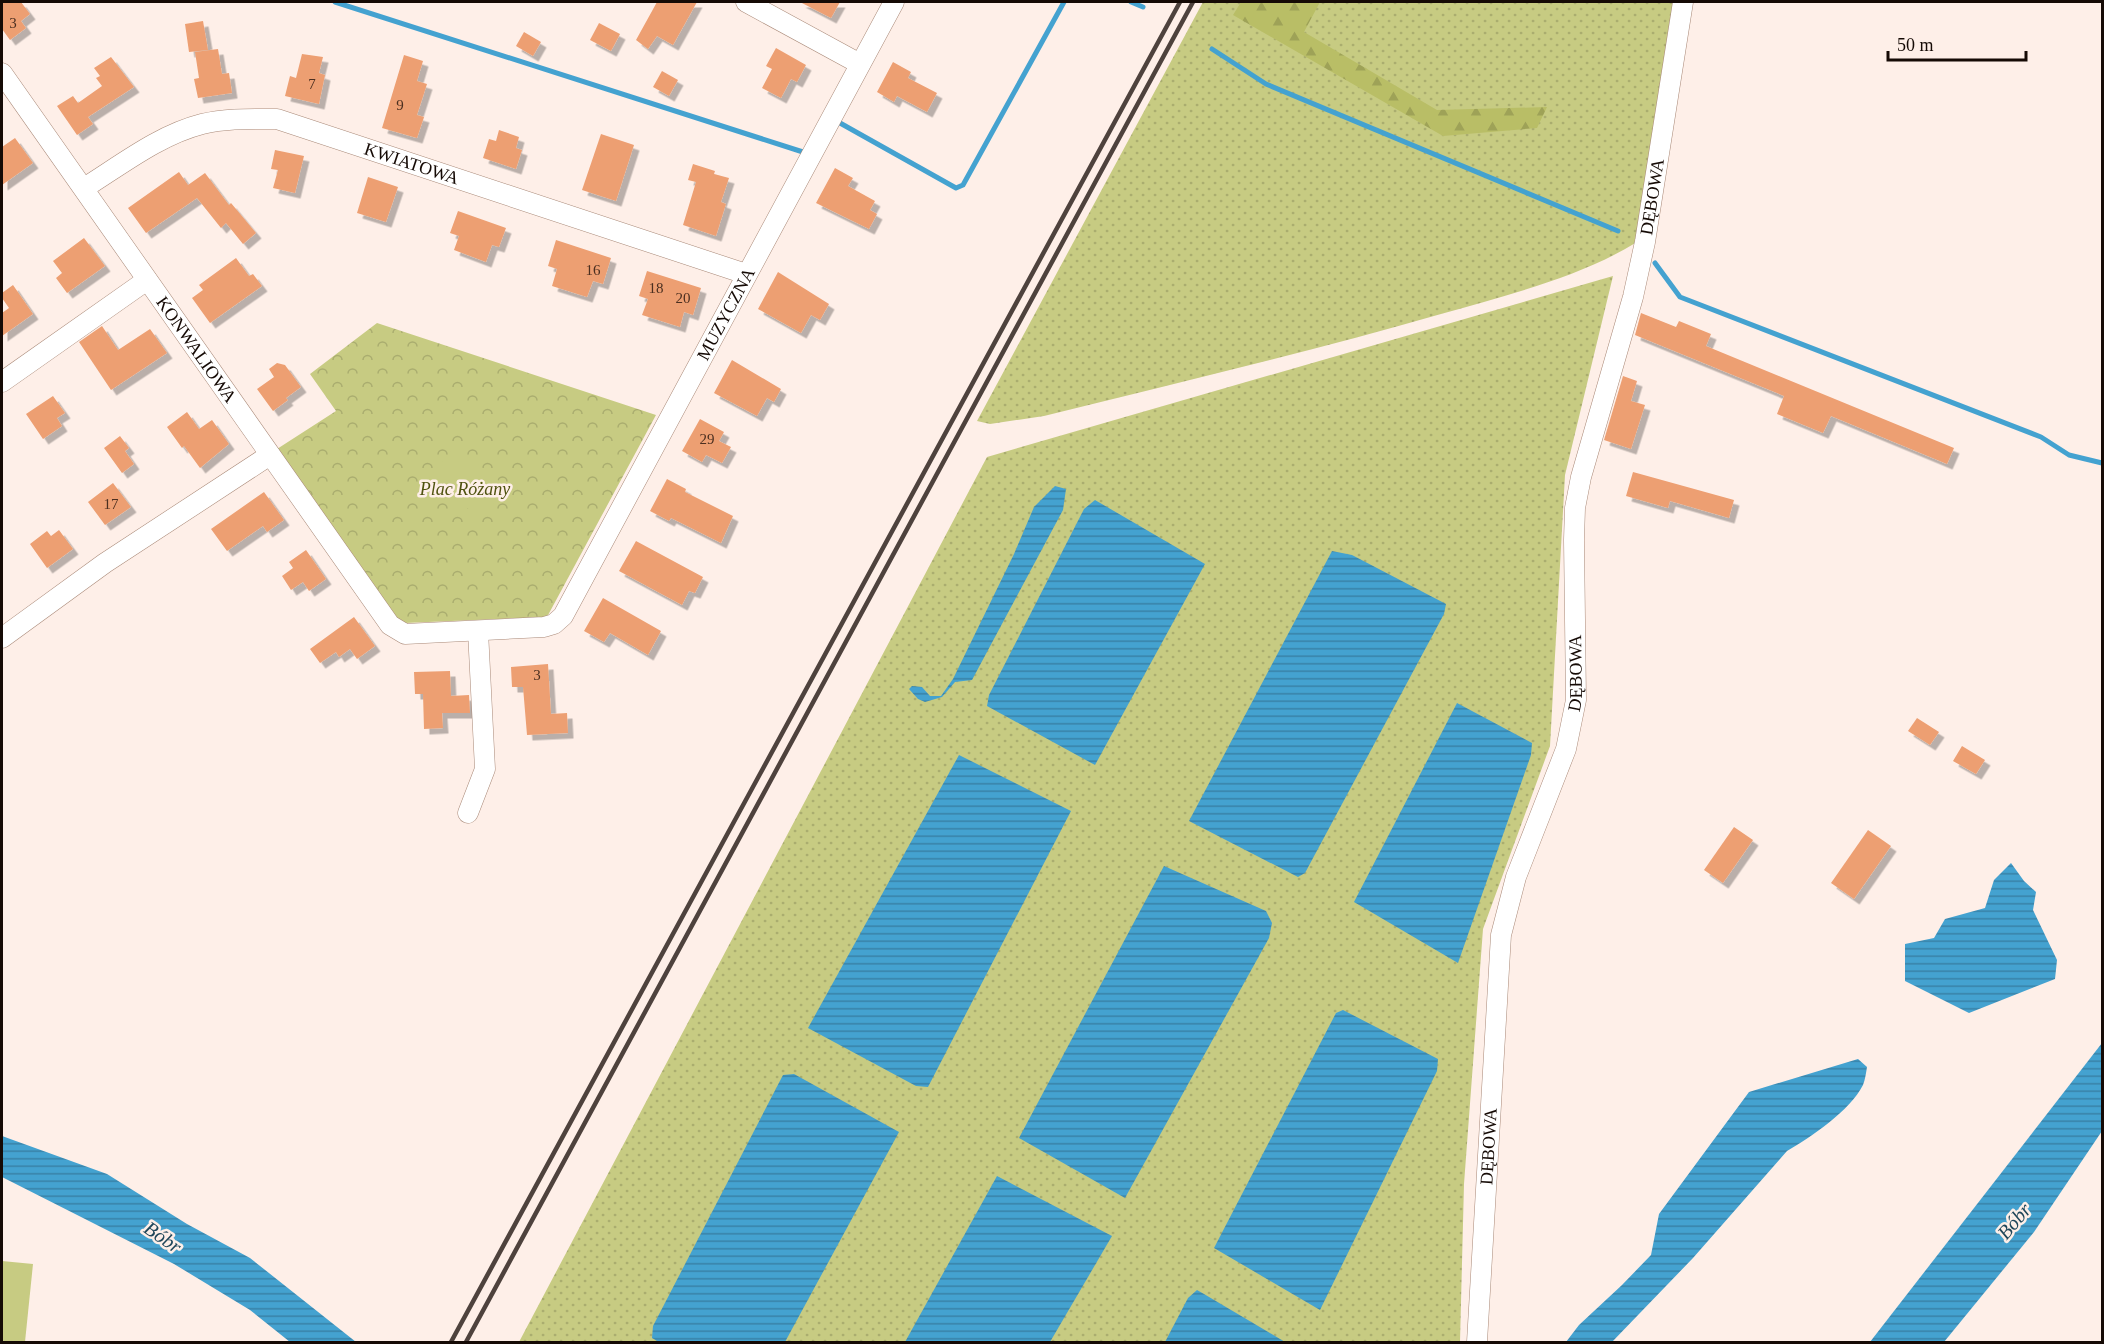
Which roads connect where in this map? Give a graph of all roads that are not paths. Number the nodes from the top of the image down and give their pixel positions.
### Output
1 (746, 2) edge
2 (894, 2) edge
3 (1683, 2) edge
4 (860, 64) junction
5 (2, 73) edge
6 (84, 188) junction
7 (746, 274) junction
8 (147, 280) junction
9 (2, 382) edge
10 (270, 455) junction
11 (478, 631) junction
12 (2, 638) edge
13 (468, 813) dead end
14 (1477, 1342) edge

1 - 4 street
2 - 4 street, MUZYCZNA
3 - 14 street, DĘBOWA
4 - 7 street, MUZYCZNA
5 - 6 street, KONWALIOWA
6 - 7 street, KWIATOWA
6 - 8 street, KONWALIOWA
7 - 11 street, MUZYCZNA
8 - 9 street
8 - 10 street, KONWALIOWA
10 - 11 street, KONWALIOWA
10 - 12 street
11 - 13 street

